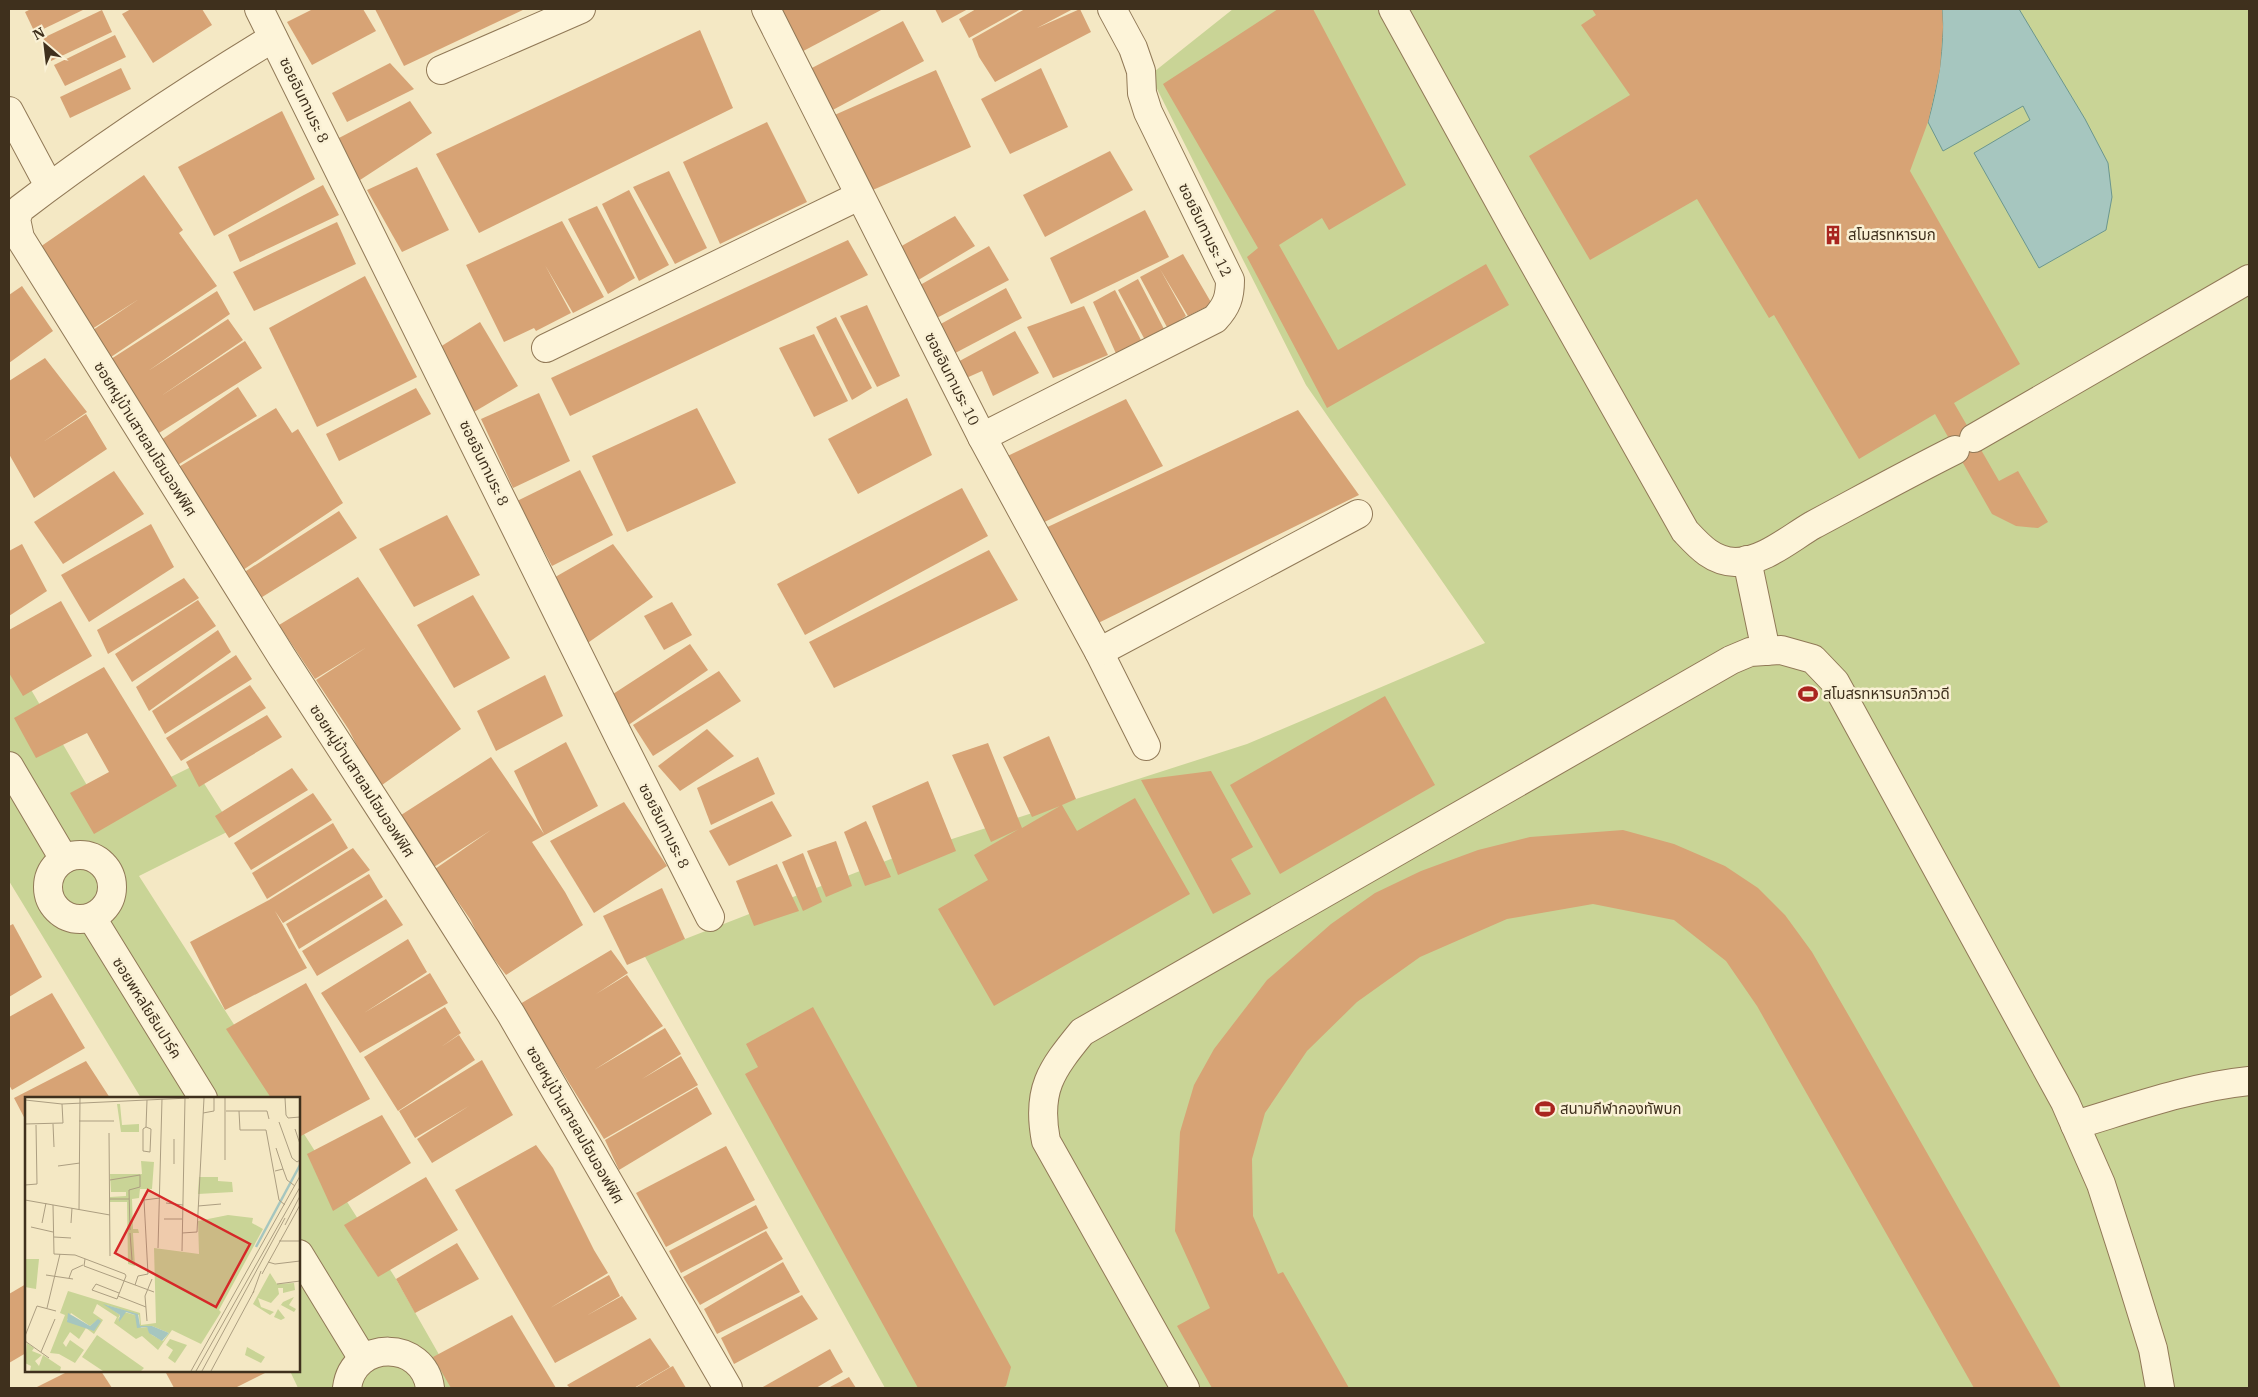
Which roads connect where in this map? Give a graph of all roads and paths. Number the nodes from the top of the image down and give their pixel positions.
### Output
1 (259, 9) edge
2 (581, 9) edge
3 (766, 9) edge
4 (1112, 9) edge
5 (1393, 9) edge
6 (273, 38) junction
7 (441, 70) dead end
8 (9, 112) edge
9 (49, 186) junction
10 (859, 196) junction
11 (2249, 279) edge
12 (546, 348) dead end
13 (982, 437) junction
14 (1358, 514) dead end
15 (1747, 560) junction
16 (1766, 651) junction
17 (1099, 652) junction
18 (1146, 746) dead end
19 (9, 766) edge
20 (64, 859) junction
21 (710, 917) dead end
22 (92, 918) junction
23 (2249, 1081) edge
24 (202, 1097) edge
25 (2075, 1125) junction
26 (300, 1256) edge
27 (363, 1359) junction
28 (347, 1388) edge
29 (430, 1388) edge
30 (728, 1388) edge
31 (1185, 1388) edge
32 (2160, 1388) edge

1 - 6 street, ซอยอินทามระ 8
2 - 7 street
3 - 10 street, ซอยอินทามระ 10
4 - 13 street, ซอยอินทามระ 12
5 - 15 street
6 - 9 street, ซอยหมู่บ้านสายลมโฮมออฟฟิศ
6 - 21 street, ซอยอินทามระ 8
8 - 9 street
9 - 30 street, ซอยหมู่บ้านสายลมโฮมออฟฟิศ
10 - 12 street
10 - 13 street, ซอยอินทามระ 10
11 - 15 street
13 - 17 street, ซอยอินทามระ 10
14 - 17 street
15 - 16 street
16 - 25 street
16 - 31 street
17 - 18 street, ซอยอินทามระ 10
19 - 20 street
20 - 22 street
20 - 22 street
22 - 24 street, ซอยพหลโยธินปาร์ค
23 - 25 street
25 - 32 street
26 - 27 street
27 - 28 street
27 - 29 street

